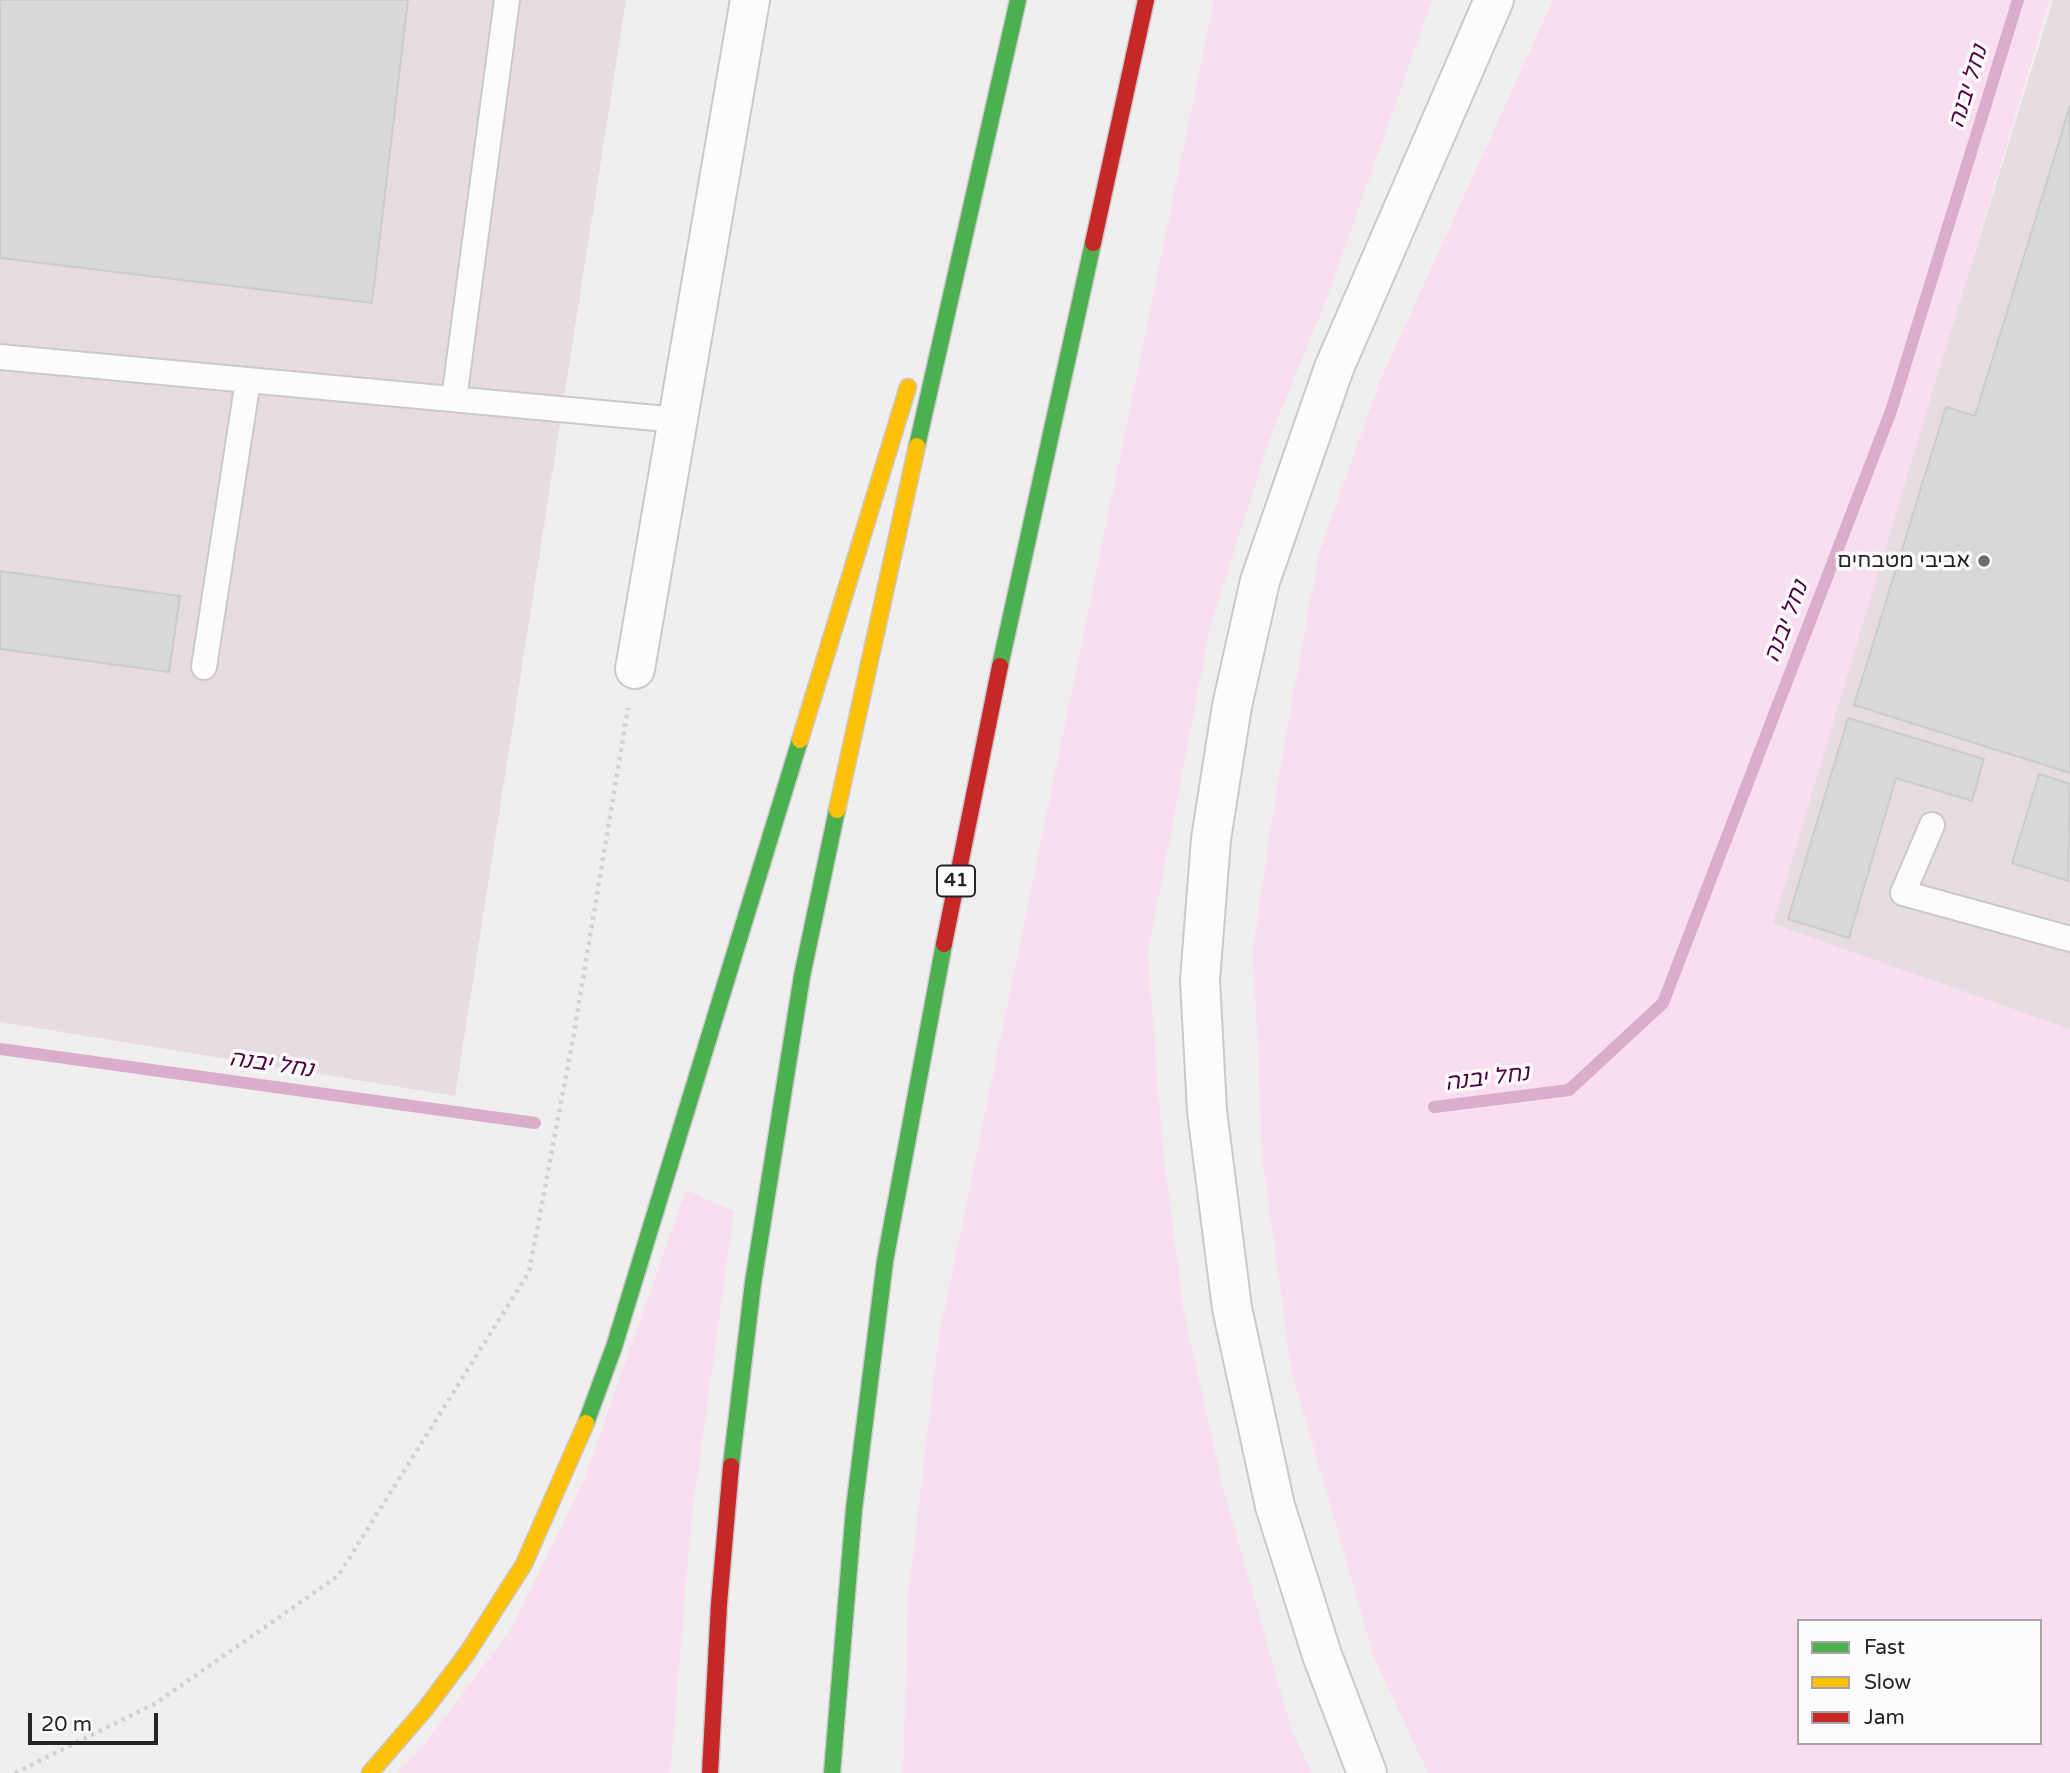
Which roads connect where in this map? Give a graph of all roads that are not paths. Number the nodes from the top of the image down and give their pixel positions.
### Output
1 (507, 0) edge
2 (750, 0) edge
3 (1018, 0) edge
4 (1146, 0) edge
5 (1494, 0) edge
6 (995, 101) junction
7 (926, 326) dead end
8 (0, 357) edge
9 (914, 366) dead end
10 (248, 380) junction
11 (454, 400) junction
12 (677, 420) junction
13 (204, 667) dead end
14 (635, 669) road end
15 (1932, 825) dead end
16 (2070, 939) edge
17 (370, 1773) edge
18 (710, 1773) edge
19 (832, 1773) edge
20 (1367, 1773) edge

1 - 11 lane
2 - 12 street
3 - 6 highway
4 - 19 highway, 41
5 - 20 street
6 - 7 highway
6 - 18 highway
8 - 10 lane
9 - 17 highway
10 - 11 lane
10 - 13 lane
11 - 12 lane
12 - 14 street
15 - 16 lane

